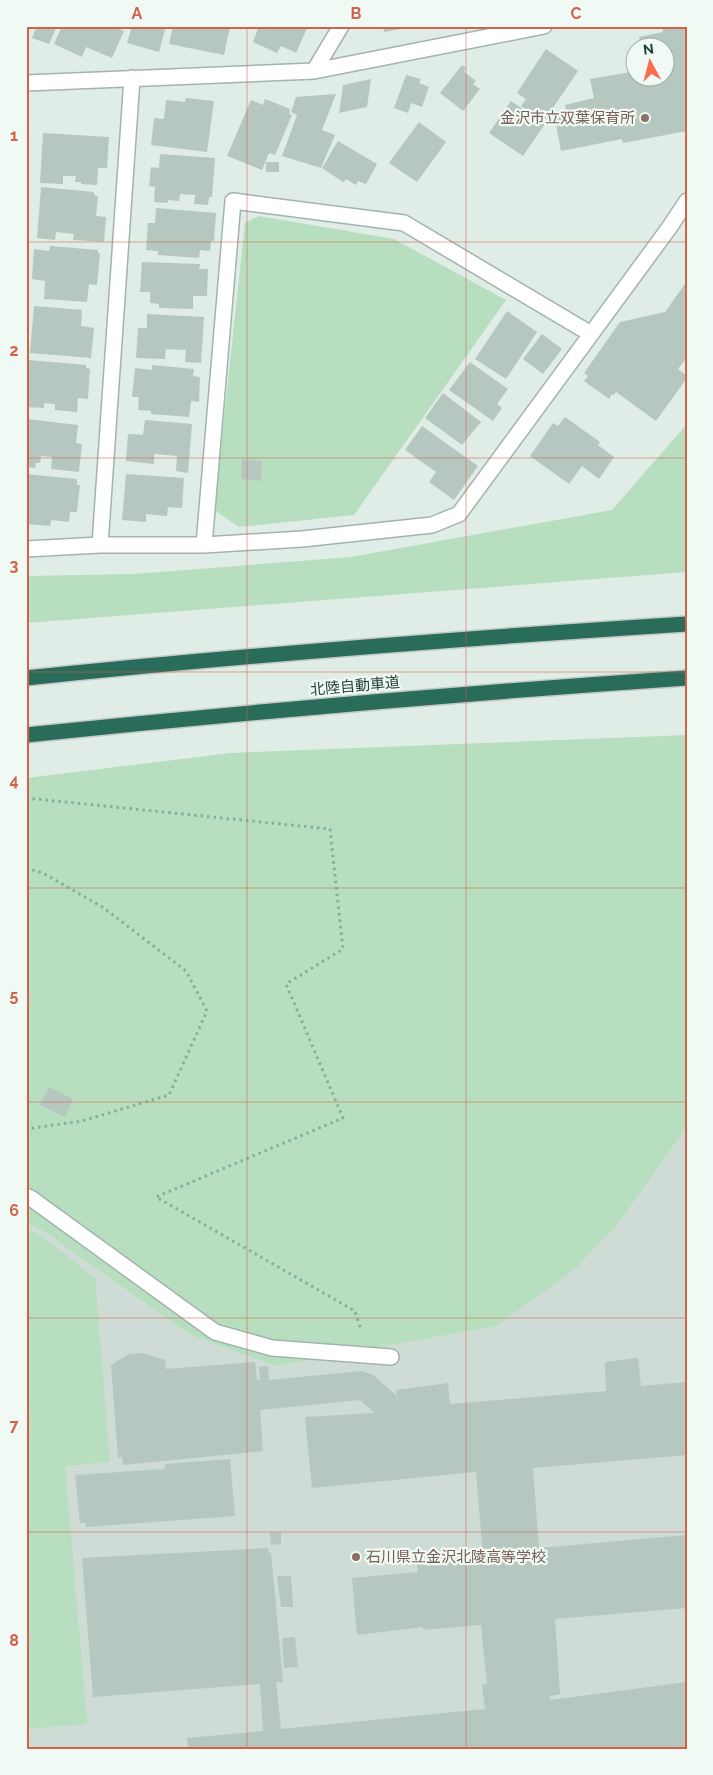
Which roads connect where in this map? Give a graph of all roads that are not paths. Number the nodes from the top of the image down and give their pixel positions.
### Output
1 (341, 26) edge
2 (542, 26) edge
3 (314, 71) junction
4 (132, 78) junction
5 (26, 83) edge
6 (687, 201) edge
7 (591, 334) junction
8 (100, 545) junction
9 (204, 545) junction
10 (26, 549) edge
11 (687, 624) edge
12 (26, 678) edge
13 (687, 678) edge
14 (26, 735) edge
15 (26, 1196) edge
16 (391, 1357) dead end

1 - 3 street
2 - 3 street
3 - 4 street
4 - 5 street
4 - 8 street
6 - 7 street
7 - 9 street
7 - 9 street
8 - 9 street
8 - 10 street
11 - 12 highway
13 - 14 highway, 北陸自動車道
15 - 16 street

